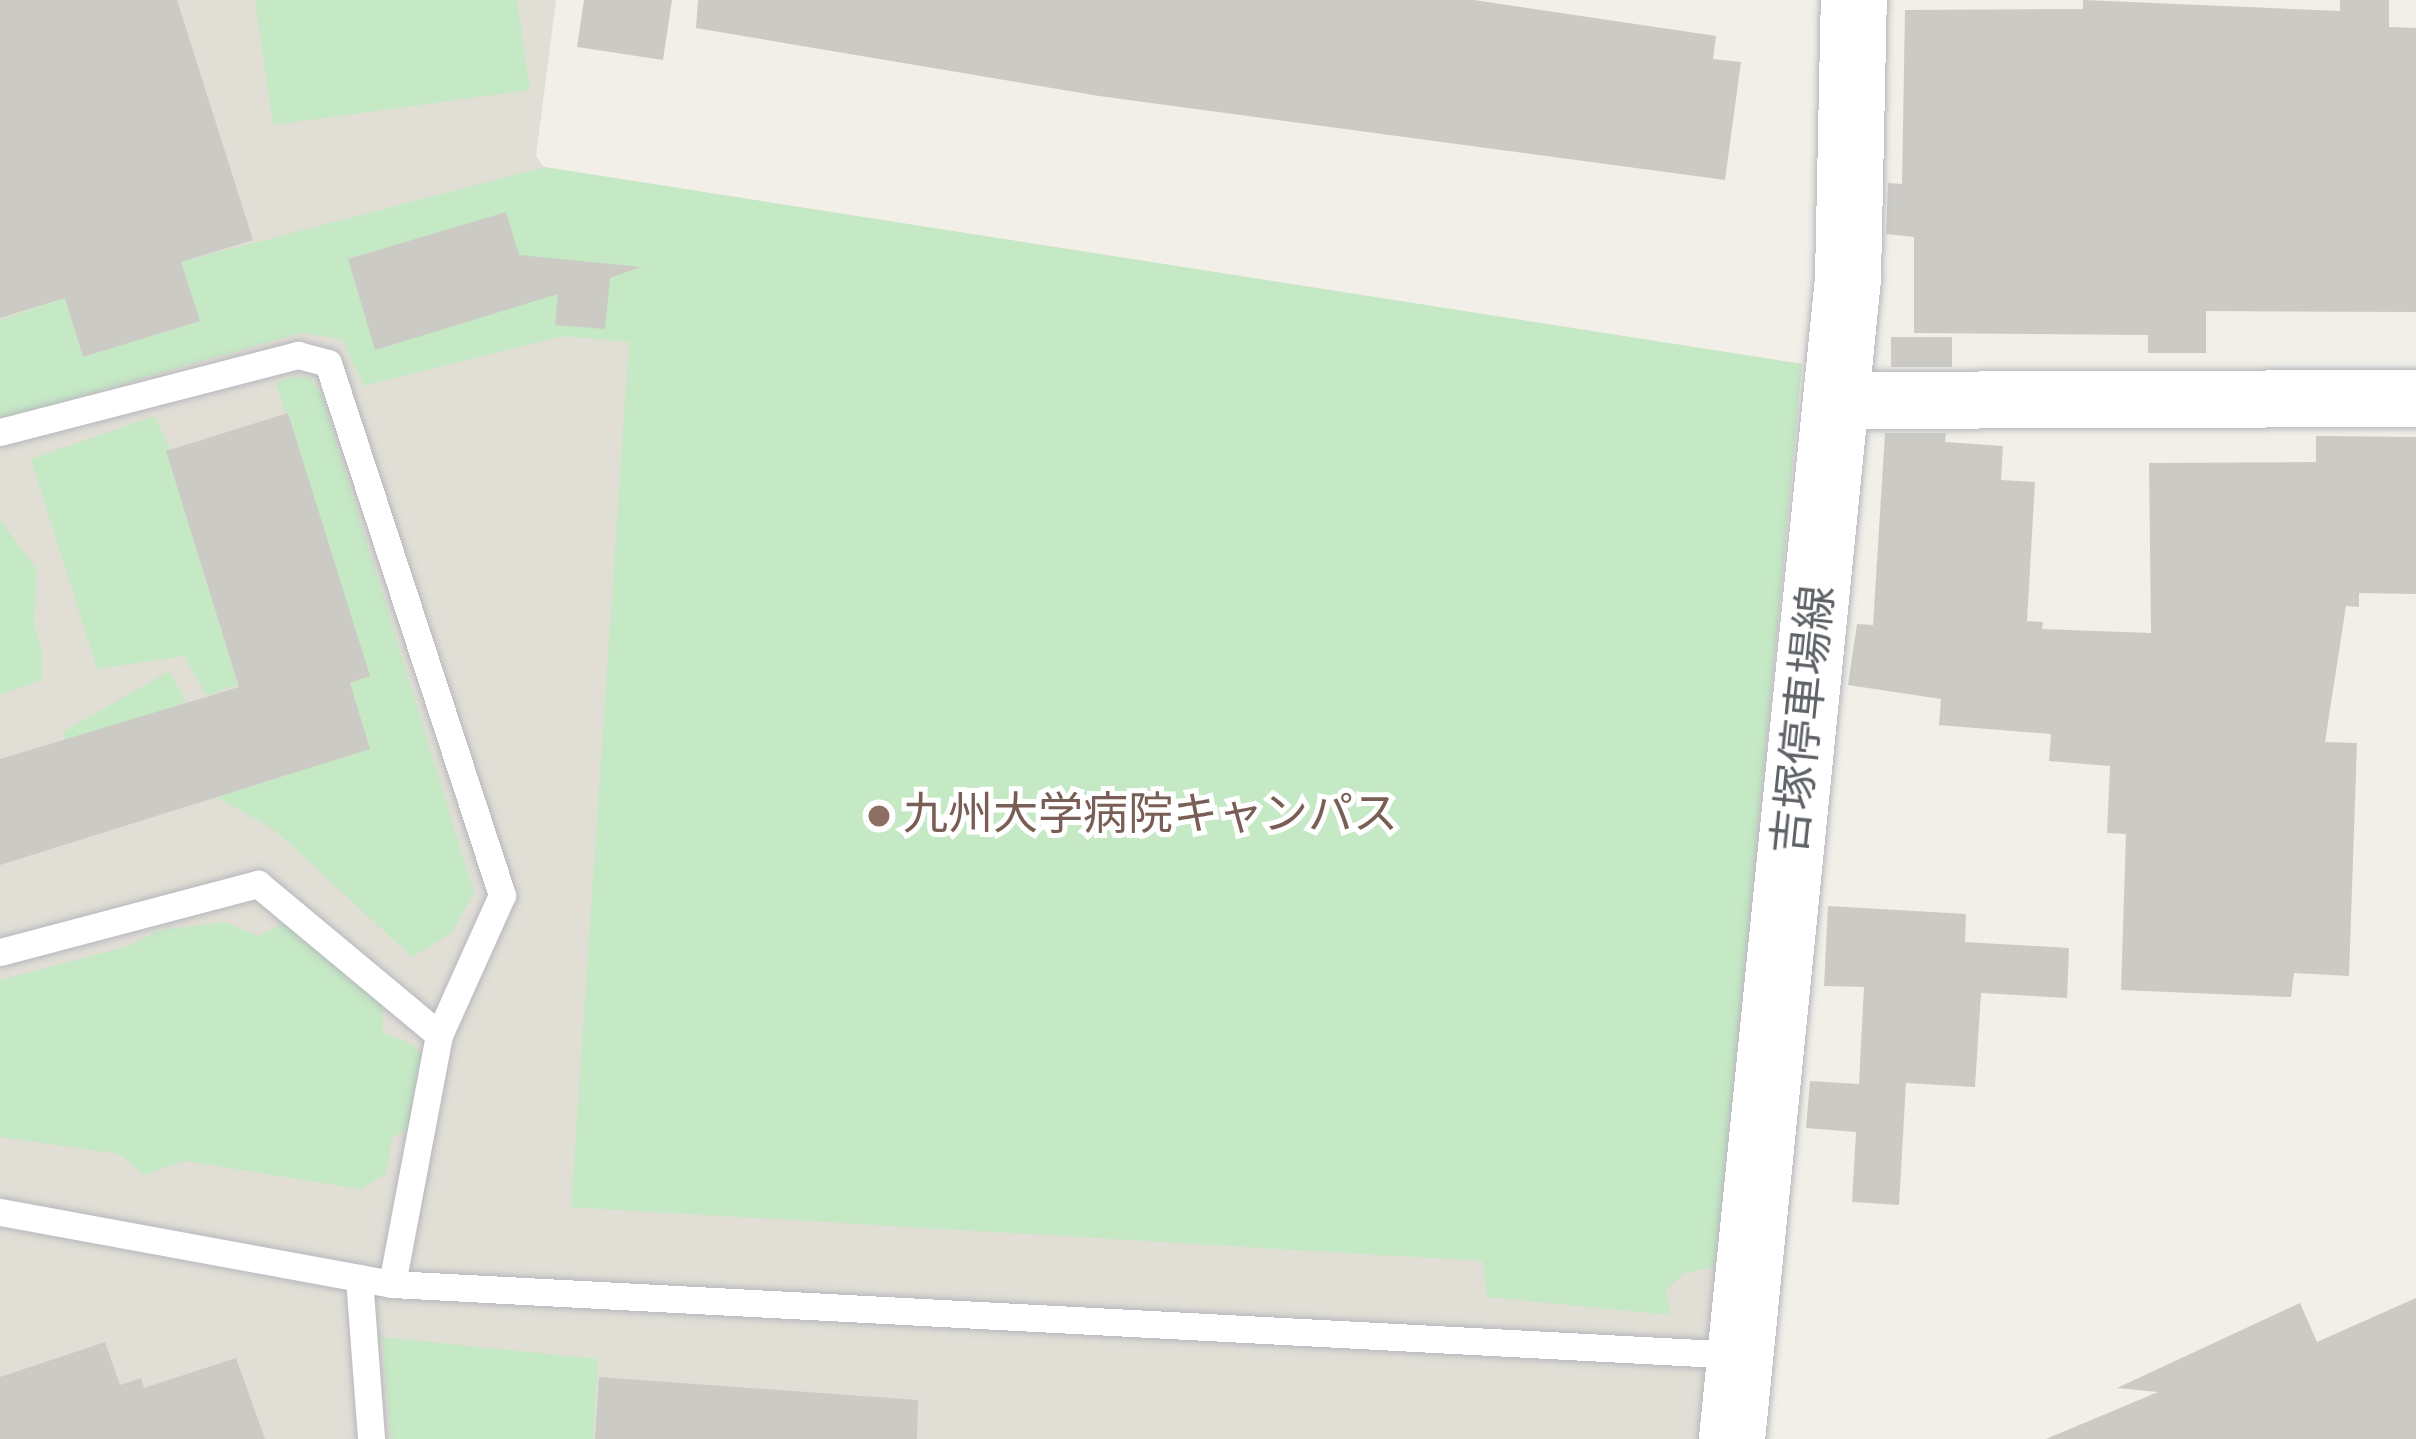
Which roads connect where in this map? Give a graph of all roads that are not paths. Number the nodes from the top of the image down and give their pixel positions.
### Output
1 (1854, 0) edge
2 (2416, 398) edge
3 (1837, 400) junction
4 (0, 432) edge
5 (0, 952) edge
6 (439, 1034) junction
7 (0, 1212) edge
8 (359, 1278) junction
9 (392, 1284) junction
10 (1742, 1355) junction
11 (371, 1439) edge
12 (1732, 1439) edge

1 - 3 main road, 吉塚停車場線
2 - 3 street
3 - 10 main road, 吉塚停車場線
4 - 6 lane
5 - 6 lane
6 - 9 lane
7 - 8 lane
8 - 9 lane
8 - 11 lane
9 - 10 lane
10 - 12 main road, 吉塚停車場線

